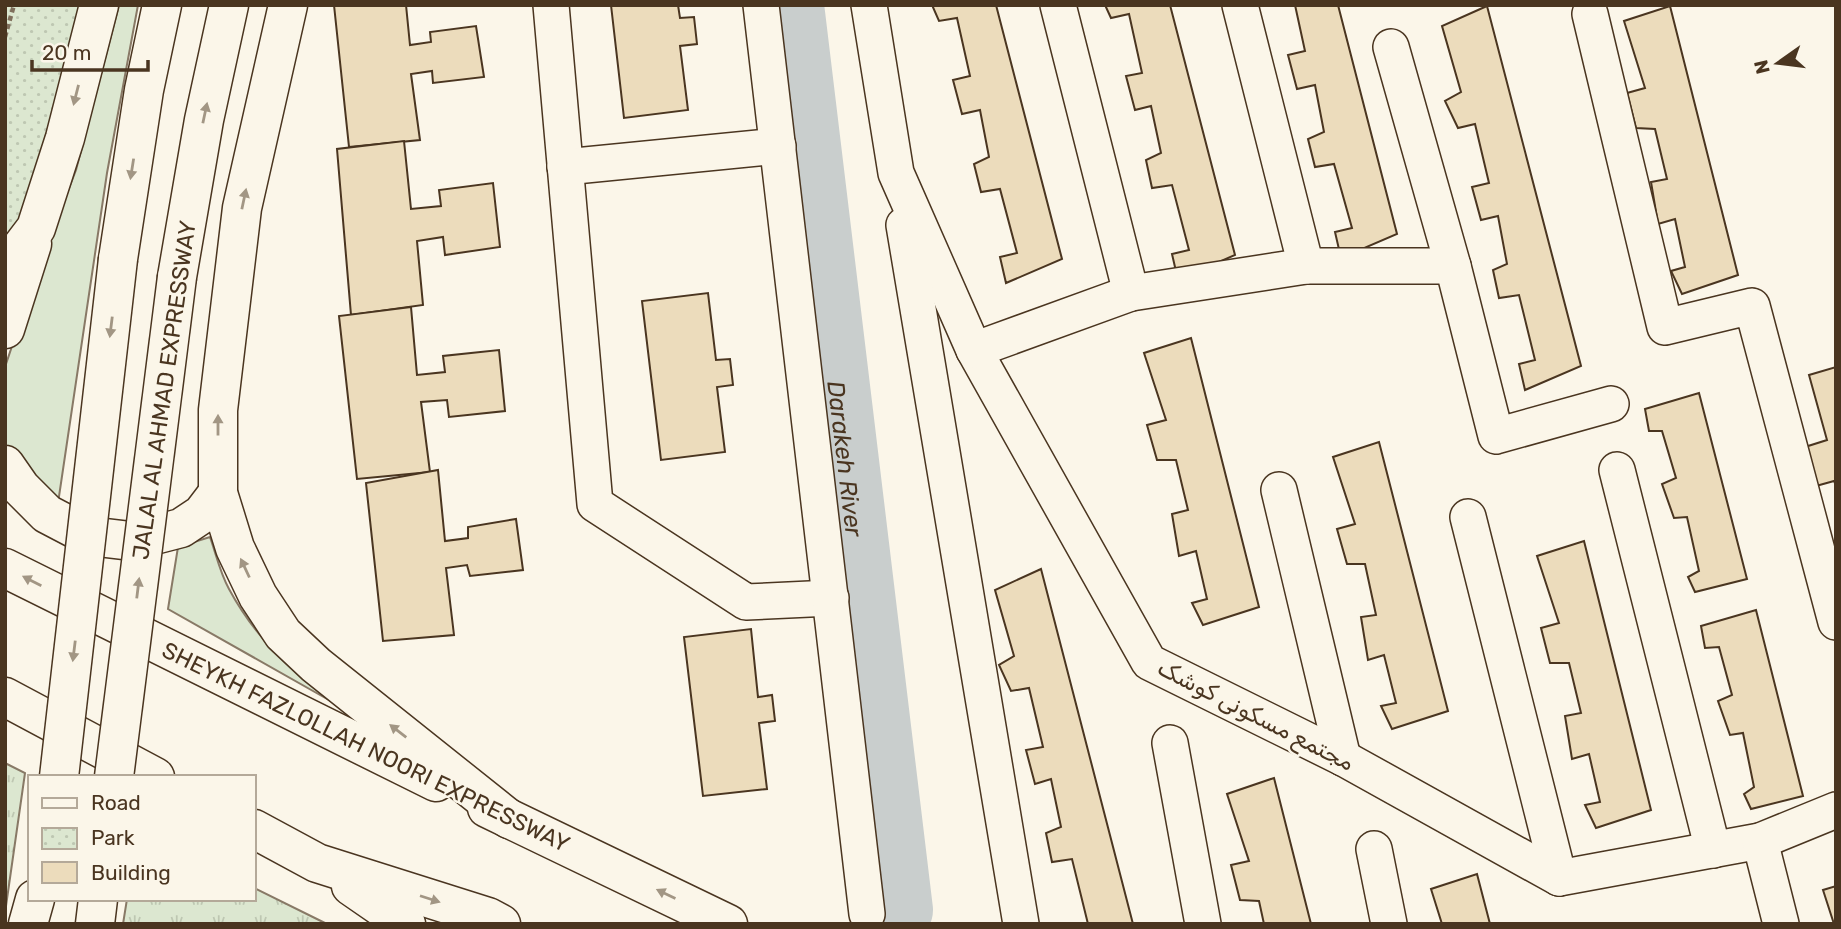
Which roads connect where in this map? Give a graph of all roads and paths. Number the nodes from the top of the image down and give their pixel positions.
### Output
1 (14, 5) edge
2 (99, 5) edge
3 (162, 5) edge
4 (229, 5) edge
5 (288, 5) edge
6 (551, 5) edge
7 (761, 5) edge
8 (869, 5) edge
9 (1058, 5) edge
10 (1240, 5) edge
11 (1590, 14) dead end
12 (5, 37) edge
13 (1391, 47) dead end
14 (778, 146) junction
15 (565, 167) junction
16 (895, 173) junction
17 (36, 228) junction
18 (1306, 266) junction
19 (1453, 266) junction
20 (5, 269) edge
21 (1131, 293) junction
22 (5, 329) edge
23 (974, 350) junction
24 (1611, 404) dead end
25 (5, 465) edge
26 (1617, 470) dead end
27 (1279, 490) dead end
28 (218, 493) junction
29 (1468, 517) dead end
30 (5, 568) edge
31 (831, 598) junction
32 (1836, 622) edge
33 (5, 697) edge
34 (1170, 743) dead end
35 (1343, 758) junction
36 (59, 775) edge
37 (114, 775) edge
38 (151, 775) edge
39 (1836, 810) edge
40 (509, 819) junction
41 (256, 830) edge
42 (1760, 841) junction
43 (1374, 849) dead end
44 (1713, 850) junction
45 (317, 863) junction
46 (1559, 878) junction
47 (35, 901) edge
48 (47, 901) edge
49 (98, 901) edge
50 (867, 914) dead end
51 (28, 924) edge
52 (44, 924) edge
53 (95, 924) edge
54 (406, 924) edge
55 (501, 924) edge
56 (728, 924) edge
57 (1021, 924) edge
58 (1203, 924) edge
59 (1389, 924) edge
60 (1781, 924) edge

1 - 12 path
2 -> 17 highway
3 -> 36 highway, bridge
37 -> 4 highway, JALAL AL AHMAD EXPRESSWAY, bridge
28 -> 5 highway
6 - 15 street
7 - 14 street
8 - 16 street, مجتمع مسکونی کوشک
9 - 21 street
10 - 18 street
11 - 32 street
13 - 19 street
14 - 15 street
14 - 31 street
15 - 31 street
16 - 23 street, مجتمع مسکونی کوشک
16 - 57 street
17 - 20 highway
17 - 22 highway
18 - 19 street
18 - 21 street
19 - 24 street
21 - 23 street
23 - 35 street, مجتمع مسکونی کوشک
25 - 28 highway
26 - 44 street
27 - 35 street
40 -> 28 highway
29 - 46 street
40 -> 30 highway, SHEYKH FAZLOLLAH NOORI EXPRESSWAY
31 - 50 street
33 - 38 highway
34 - 58 street
35 - 46 street, مجتمع مسکونی کوشک
39 - 42 street
56 -> 40 highway, SHEYKH FAZLOLLAH NOORI EXPRESSWAY
41 - 45 highway
42 - 44 street
42 - 60 street
43 - 59 street
44 - 46 street
45 - 54 highway
45 -> 55 highway
47 - 51 highway
48 - 52 highway
49 - 53 highway

